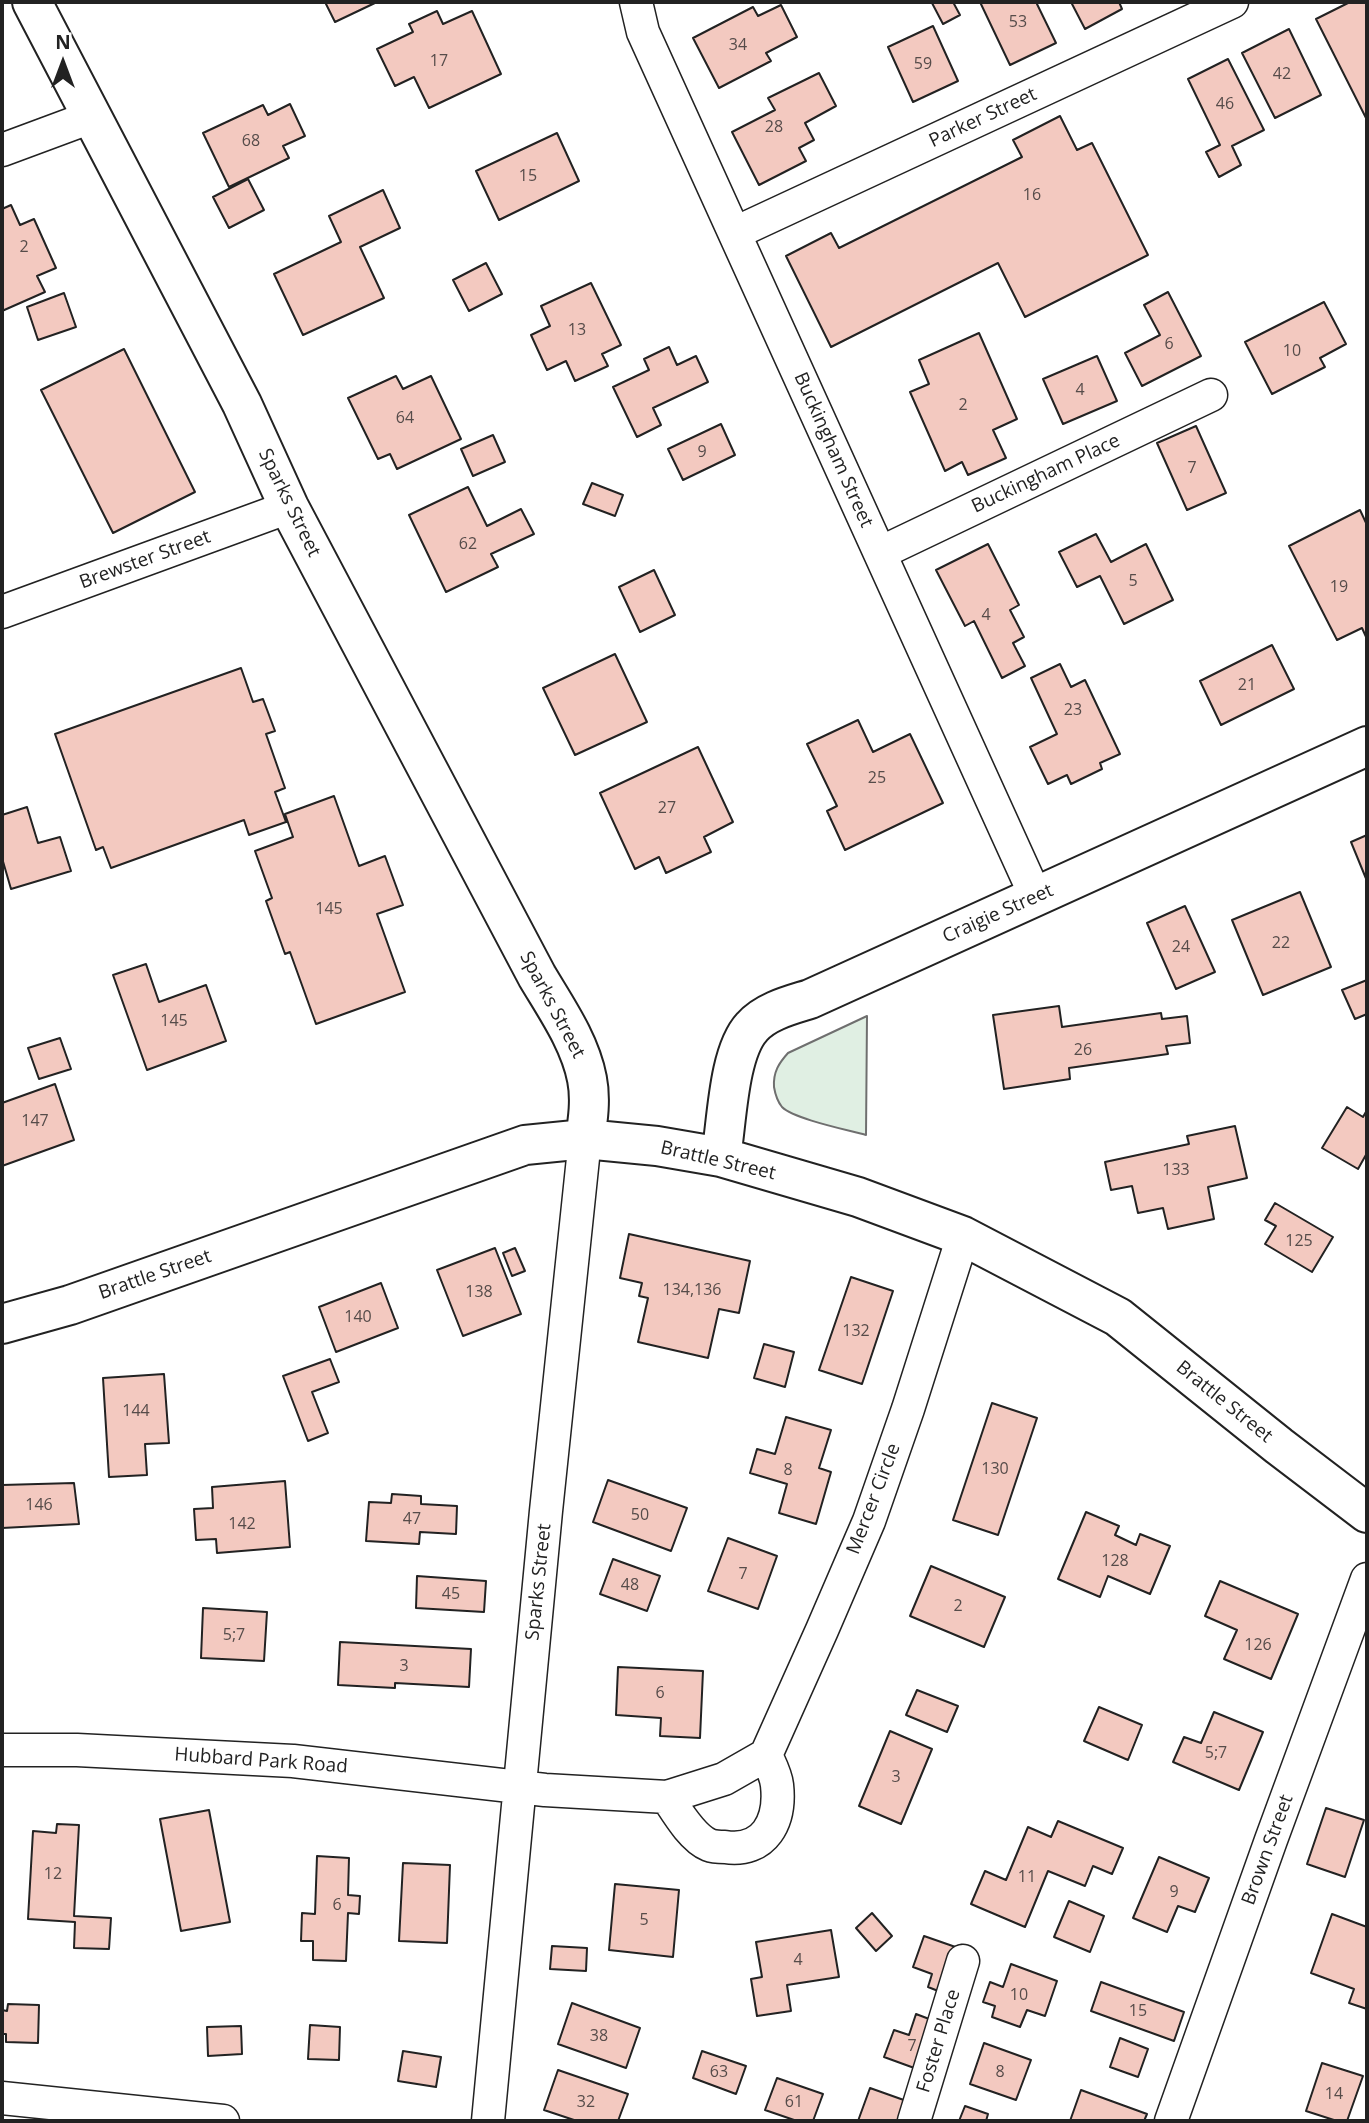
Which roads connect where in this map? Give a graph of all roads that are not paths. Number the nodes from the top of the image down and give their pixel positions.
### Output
1 (32, 2) edge
2 (636, 2) edge
3 (1232, 2) edge
4 (91, 117) junction
5 (2, 150) edge
6 (735, 233) junction
7 (1211, 395) dead end
8 (289, 507) junction
9 (880, 553) junction
10 (2, 612) edge
11 (1367, 746) edge
12 (1036, 897) junction
13 (586, 1139) junction
14 (720, 1157) junction
15 (963, 1237) junction
16 (2, 1324) edge
17 (1367, 1513) edge
18 (1367, 1579) edge
19 (2, 1750) edge
20 (766, 1755) junction
21 (520, 1787) junction
22 (667, 1797) junction
23 (963, 1961) dead end
24 (2, 2098) edge
25 (223, 2121) edge
26 (488, 2121) edge
27 (914, 2121) edge
28 (1171, 2121) edge

1 - 4 main road, Sparks Street
2 - 6 street, Buckingham Street
3 - 6 street, Parker Street
4 - 5 street
4 - 8 main road, Sparks Street
6 - 9 street, Buckingham Street
7 - 9 street, Buckingham Place
8 - 10 street, Brewster Street
8 - 13 main road, Sparks Street
9 - 12 street, Buckingham Street
11 - 12 main road, Craigie Street
12 - 14 main road, Craigie Street
13 - 14 main road, Brattle Street
13 - 16 main road, Brattle Street
13 - 21 street, Sparks Street
14 - 15 main road, Brattle Street
15 - 17 main road, Brattle Street
15 - 20 street, Mercer Circle
18 - 28 street, Brown Street
19 - 21 street, Hubbard Park Road
20 - 22 street
20 - 22 street
21 - 22 street
21 - 26 street, Sparks Street
23 - 27 street, Foster Place
24 - 25 street

